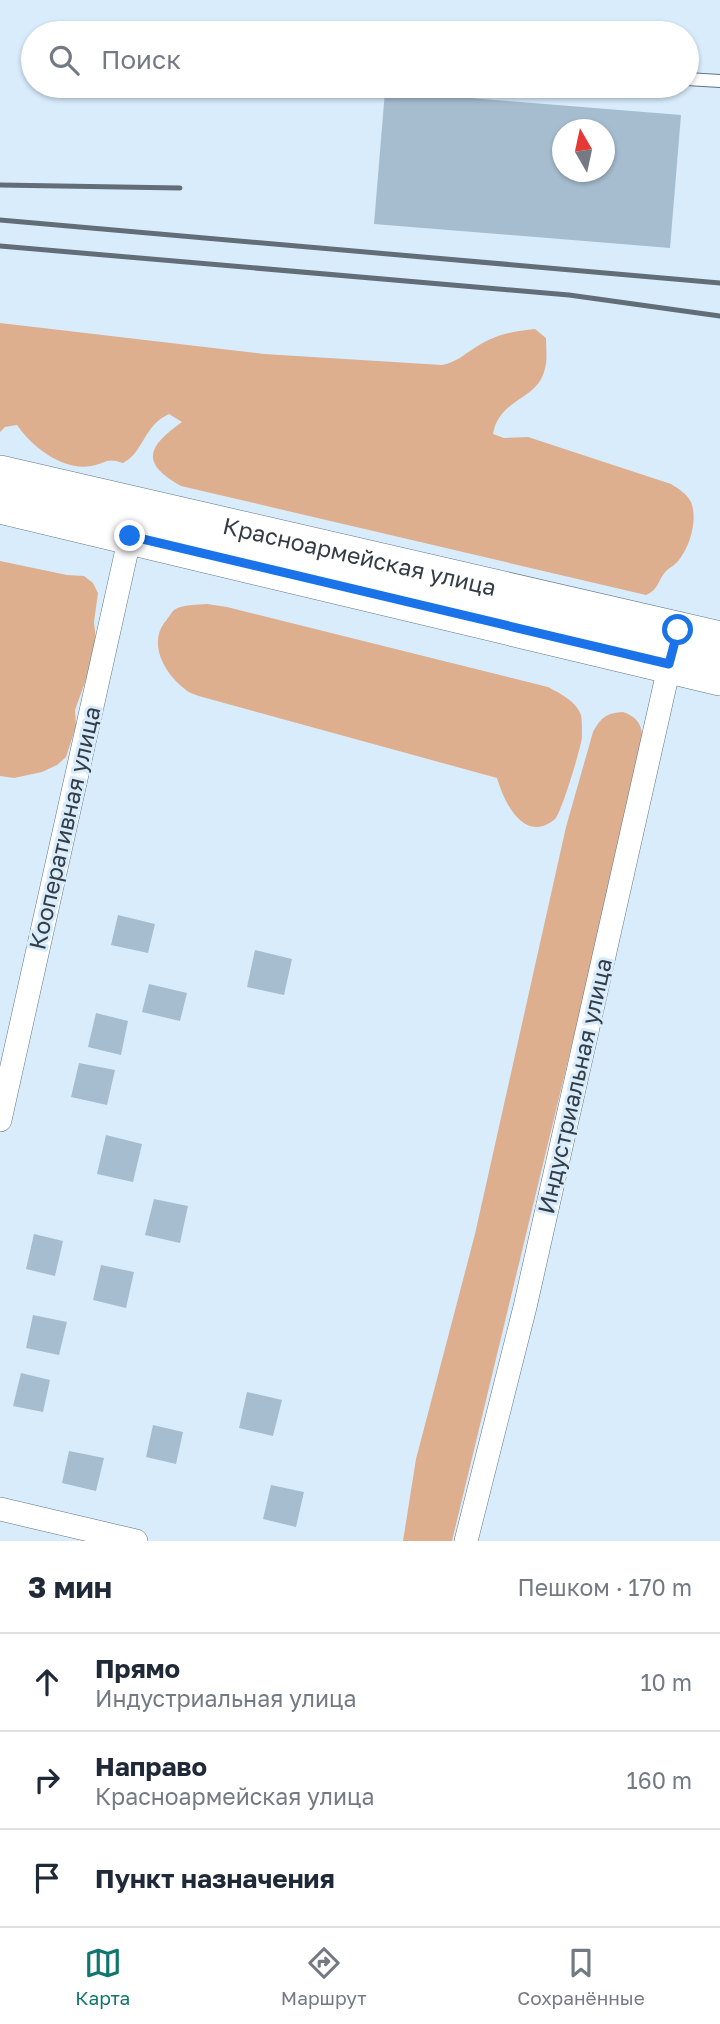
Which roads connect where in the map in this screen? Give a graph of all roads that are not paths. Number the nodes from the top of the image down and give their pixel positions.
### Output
1 (699, 80) edge
2 (720, 81) edge
3 (0, 474) edge
4 (0, 505) edge
5 (130, 536) junction
6 (720, 640) edge
7 (674, 647) junction
8 (720, 677) edge
9 (0, 1120) edge
10 (0, 1509) edge
11 (136, 1541) edge
12 (466, 1541) edge

1 - 2 lane
3 - 7 main road, Красноармейская улица
4 - 5 main road, Красноармейская улица
5 - 7 main road, Красноармейская улица
5 - 9 street, Кооперативная улица
6 - 7 main road, Красноармейская улица
7 - 8 main road, Красноармейская улица
7 - 12 street, Индустриальная улица
10 - 11 street

